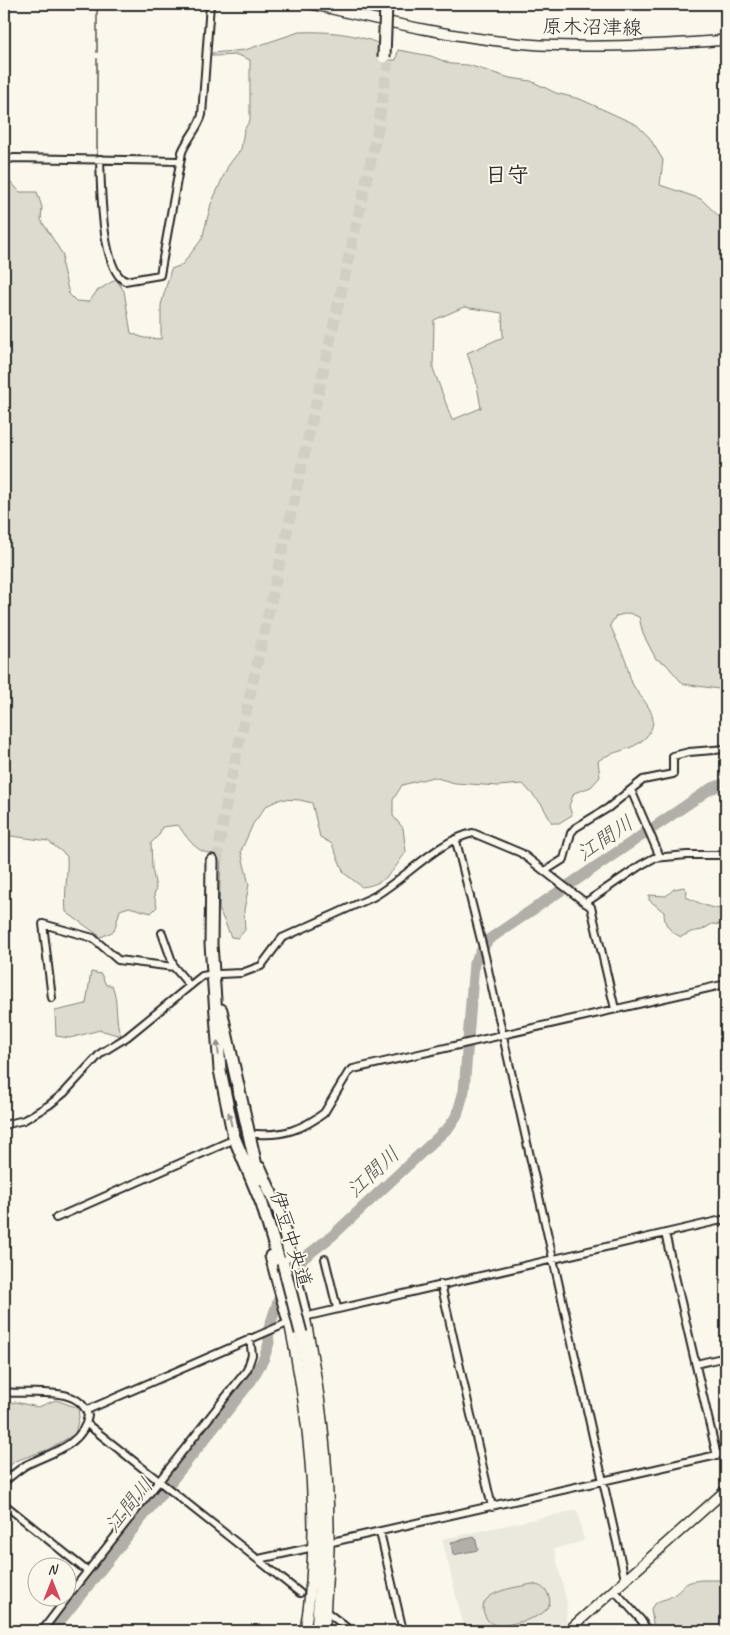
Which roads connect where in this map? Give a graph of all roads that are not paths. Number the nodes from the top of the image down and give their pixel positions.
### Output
1 (210, 4) edge
2 (311, 4) edge
3 (388, 4) edge
4 (726, 40) edge
5 (386, 59) tunnel mouth
6 (100, 159) junction
7 (4, 160) edge
8 (180, 161) junction
9 (726, 749) edge
10 (631, 790) junction
11 (456, 841) junction
12 (726, 855) edge
13 (660, 857) junction
14 (214, 861) tunnel mouth
15 (545, 870) junction
16 (585, 903) junction
17 (162, 932) dead end
18 (174, 967) junction
19 (219, 974) dead end
20 (208, 975) dead end
21 (726, 984) edge
22 (190, 986) junction
23 (52, 998) dead end
24 (615, 1009) junction
25 (502, 1036) junction
26 (4, 1125) edge
27 (257, 1134) dead end
28 (228, 1142) dead end
29 (56, 1218) dead end
30 (726, 1218) edge
31 (665, 1233) junction
32 (325, 1259) dead end
33 (553, 1259) junction
34 (282, 1265) junction
35 (441, 1284) junction
36 (337, 1308) junction
37 (305, 1317) junction
38 (289, 1322) junction
39 (299, 1333) junction
40 (250, 1338) junction
41 (726, 1357) edge
42 (696, 1364) junction
43 (4, 1392) edge
44 (87, 1410) junction
45 (87, 1424) junction
46 (726, 1454) edge
47 (717, 1456) junction
48 (162, 1481) junction
49 (604, 1481) junction
50 (4, 1482) edge
51 (726, 1490) edge
52 (4, 1504) edge
53 (492, 1507) junction
54 (380, 1532) junction
55 (332, 1542) dead end
56 (309, 1548) dead end
57 (259, 1559) junction
58 (87, 1571) junction
59 (625, 1579) junction
60 (78, 1583) edge
61 (614, 1590) junction
62 (300, 1593) dead end
63 (59, 1608) edge
64 (328, 1613) dead end
65 (42, 1631) edge
66 (305, 1631) edge
67 (313, 1631) edge
68 (316, 1631) edge
69 (325, 1631) edge
70 (350, 1631) edge
71 (403, 1631) edge
72 (568, 1631) edge
73 (648, 1631) edge

1 - 8 street
2 - 4 main road, 原木沼津線
3 - 5 highway, bridge
6 - 7 street
6 - 8 street
6 - 8 street
9 - 10 street
10 - 13 street
10 - 15 street
11 - 15 street
11 - 19 street
11 - 25 street
12 - 13 street
13 - 16 street
14 - 34 highway, 伊豆中央道
15 - 16 street
16 - 24 street
17 - 18 street
18 - 22 street
18 - 23 street
20 - 22 street
21 - 24 street
22 - 26 street
24 - 25 street
25 - 27 street
25 - 33 street
28 - 29 street
30 - 31 street
31 - 33 street
31 - 42 street
32 - 36 street
33 - 35 street
33 - 49 street
34 - 37 highway
34 - 38 highway
34 - 39 highway, 伊豆中央道, bridge
35 - 36 street
35 - 53 street
36 - 37 street
37 - 38 street
37 - 69 main road
38 - 40 street
38 - 66 main road
39 - 67 highway, 伊豆中央道
39 - 68 highway, 伊豆中央道
40 - 44 street
40 - 48 street
41 - 42 street
42 - 47 street
43 - 44 street
44 - 45 street
45 - 48 street
45 - 50 street
46 - 47 street
47 - 49 street
48 - 57 street
48 - 58 street
49 - 53 street
49 - 59 street
51 - 59 main road
52 - 58 street
53 - 54 street
54 - 55 street
54 - 71 street
56 - 57 street
57 - 62 street
58 - 60 street
59 - 61 main road
61 - 72 main road
61 - 73 street
63 - 65 street
64 - 70 street

